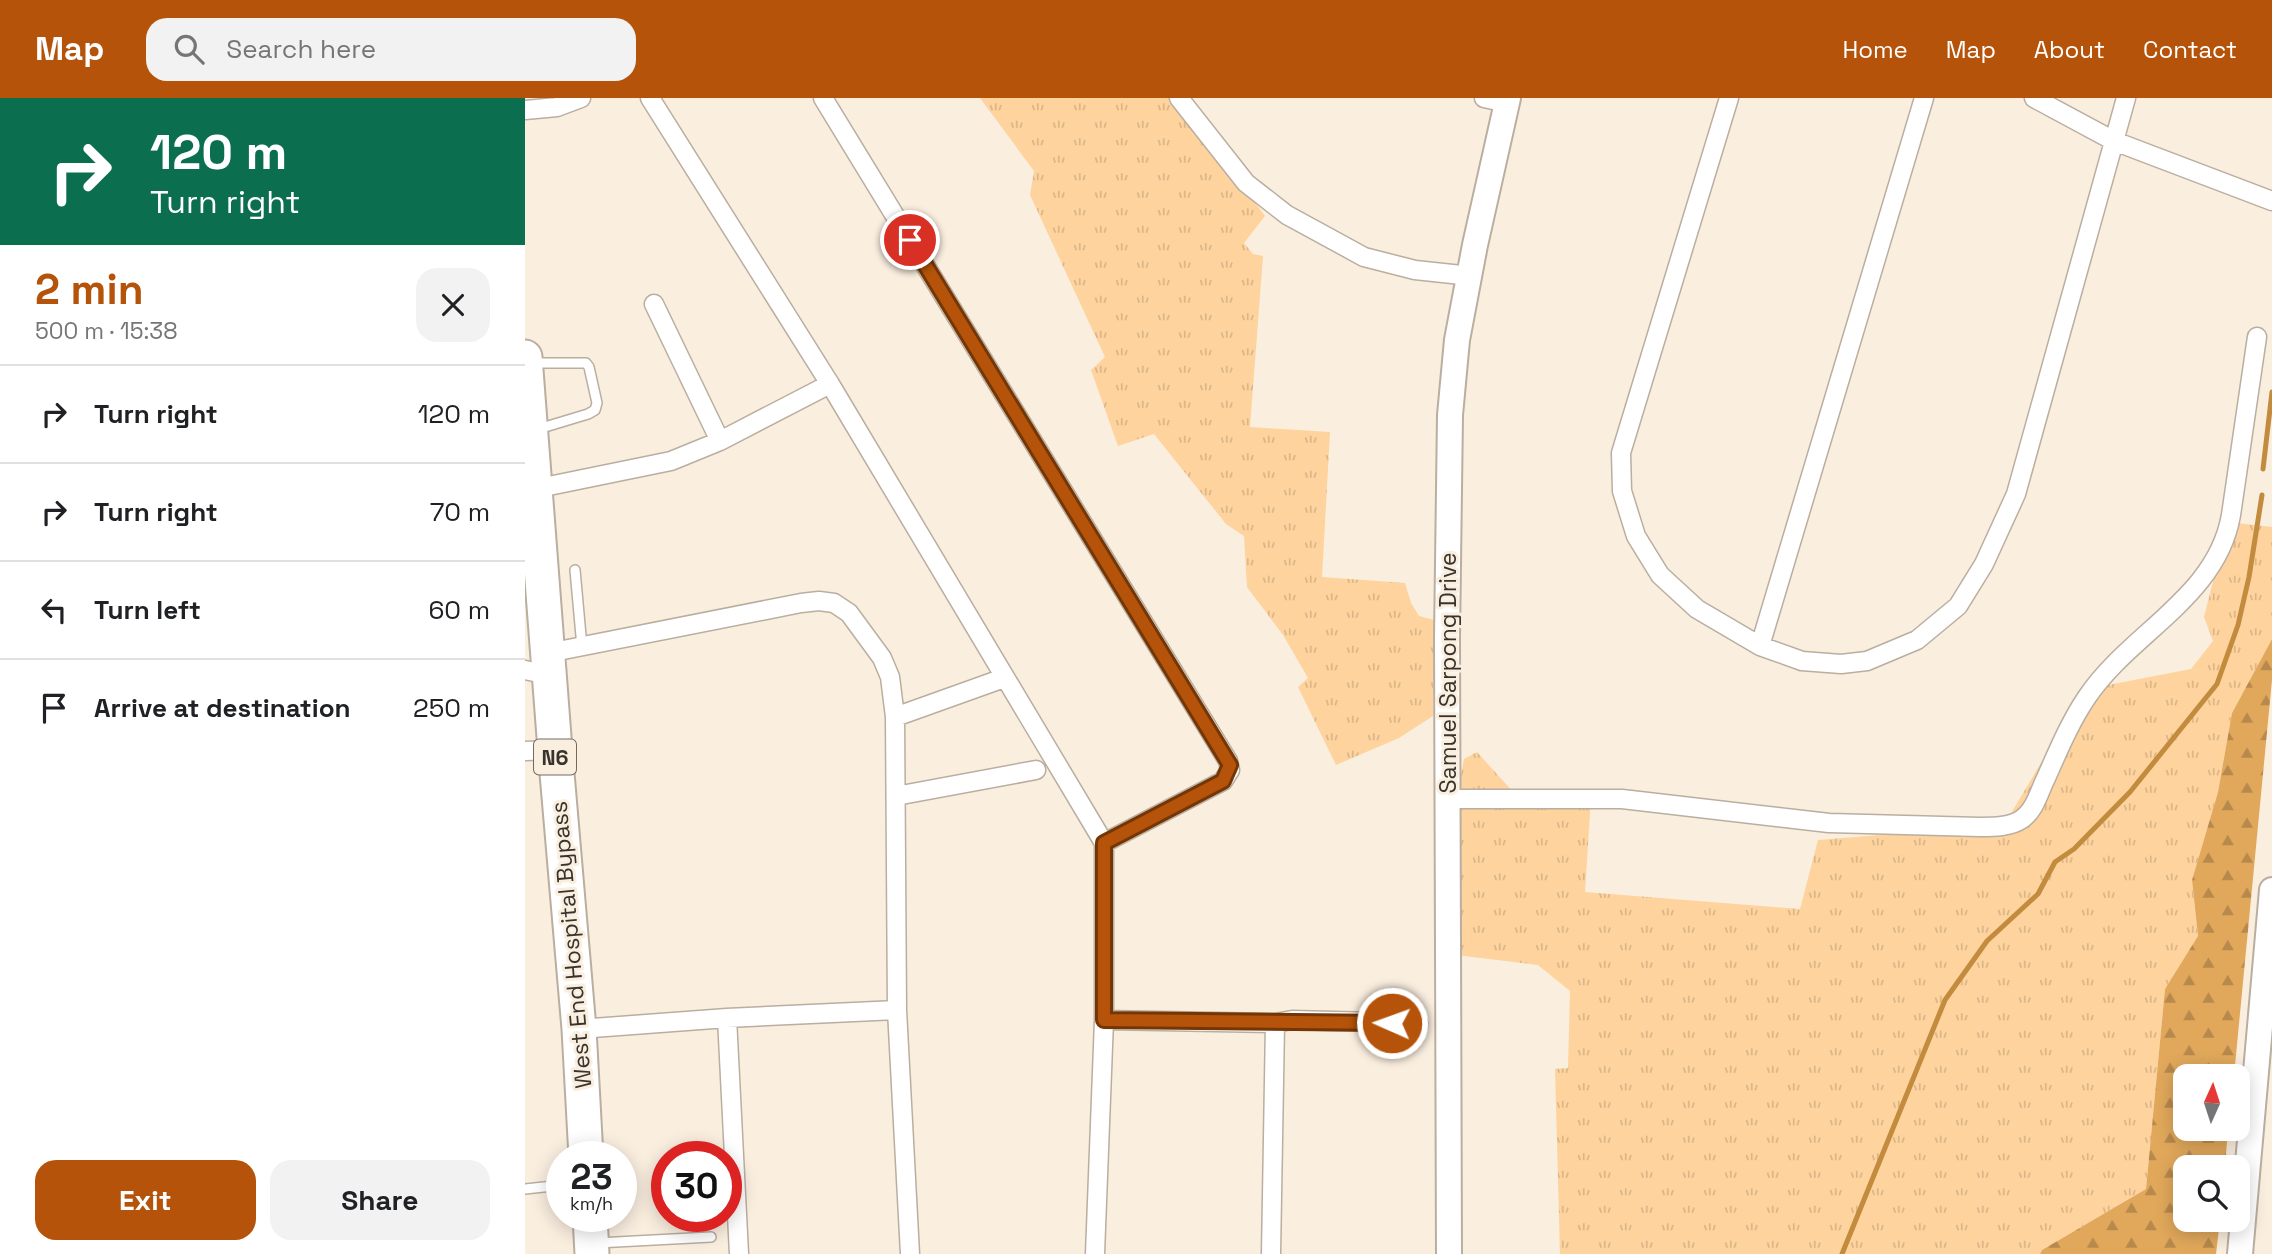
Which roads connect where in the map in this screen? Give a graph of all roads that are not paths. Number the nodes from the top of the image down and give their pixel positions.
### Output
1 (581, 98) edge
2 (650, 98) edge
3 (824, 98) edge
4 (1179, 98) edge
5 (1729, 98) edge
6 (1924, 98) edge
7 (2034, 98) edge
8 (2126, 98) edge
9 (1500, 100) edge
10 (525, 110) edge
11 (2113, 141) junction
12 (2272, 201) edge
13 (1471, 276) junction
14 (654, 304) dead end
15 (2257, 337) dead end
16 (525, 357) edge
17 (526, 363) edge
18 (829, 384) junction
19 (530, 431) junction
20 (720, 441) junction
21 (534, 489) junction
22 (575, 570) dead end
23 (1760, 646) junction
24 (582, 647) junction
25 (541, 666) edge
26 (1004, 678) junction
27 (895, 717) junction
28 (540, 750) edge
29 (1036, 770) dead end
30 (896, 796) junction
31 (1448, 799) junction
32 (1104, 843) junction
33 (2272, 890) edge
34 (897, 1010) junction
35 (727, 1018) junction
36 (1104, 1020) junction
37 (1275, 1023) junction
38 (1417, 1023) dead end
39 (579, 1029) junction
40 (585, 1141) edge
41 (546, 1187) edge
42 (525, 1189) edge
43 (711, 1237) dead end
44 (591, 1238) edge
45 (739, 1254) edge
46 (910, 1254) edge
47 (1095, 1254) edge
48 (1271, 1254) edge
49 (1449, 1254) edge
50 (2240, 1254) edge

1 - 10 street
2 - 18 street
3 - 32 street
4 - 13 street
5 - 23 street
6 - 23 street
7 - 11 street
8 - 11 street
9 - 13 street, Samuel Sarpong Drive
11 - 12 street
11 - 23 street
13 - 31 street, Samuel Sarpong Drive
14 - 20 street
15 - 31 street
16 - 17 highway, West End Hospital Bypass / N6
17 - 19 highway, West End Hospital Bypass / N6
17 - 19 lane
18 - 20 street
18 - 26 street
19 - 21 highway, West End Hospital Bypass / N6
20 - 21 street
21 - 25 highway, West End Hospital Bypass / N6
22 - 24 lane
24 - 25 street
24 - 27 street
25 - 28 highway, West End Hospital Bypass / N6
26 - 27 street
26 - 32 street
27 - 30 street
28 - 39 highway, West End Hospital Bypass / N6
29 - 30 street
30 - 34 street
31 - 49 street, Samuel Sarpong Drive
32 - 36 street
33 - 50 street
34 - 35 street
34 - 46 street
35 - 39 street
35 - 45 street
36 - 37 street
36 - 47 street
37 - 38 street
37 - 48 street
39 - 40 highway, West End Hospital Bypass / N6
41 - 42 lane
43 - 44 lane

